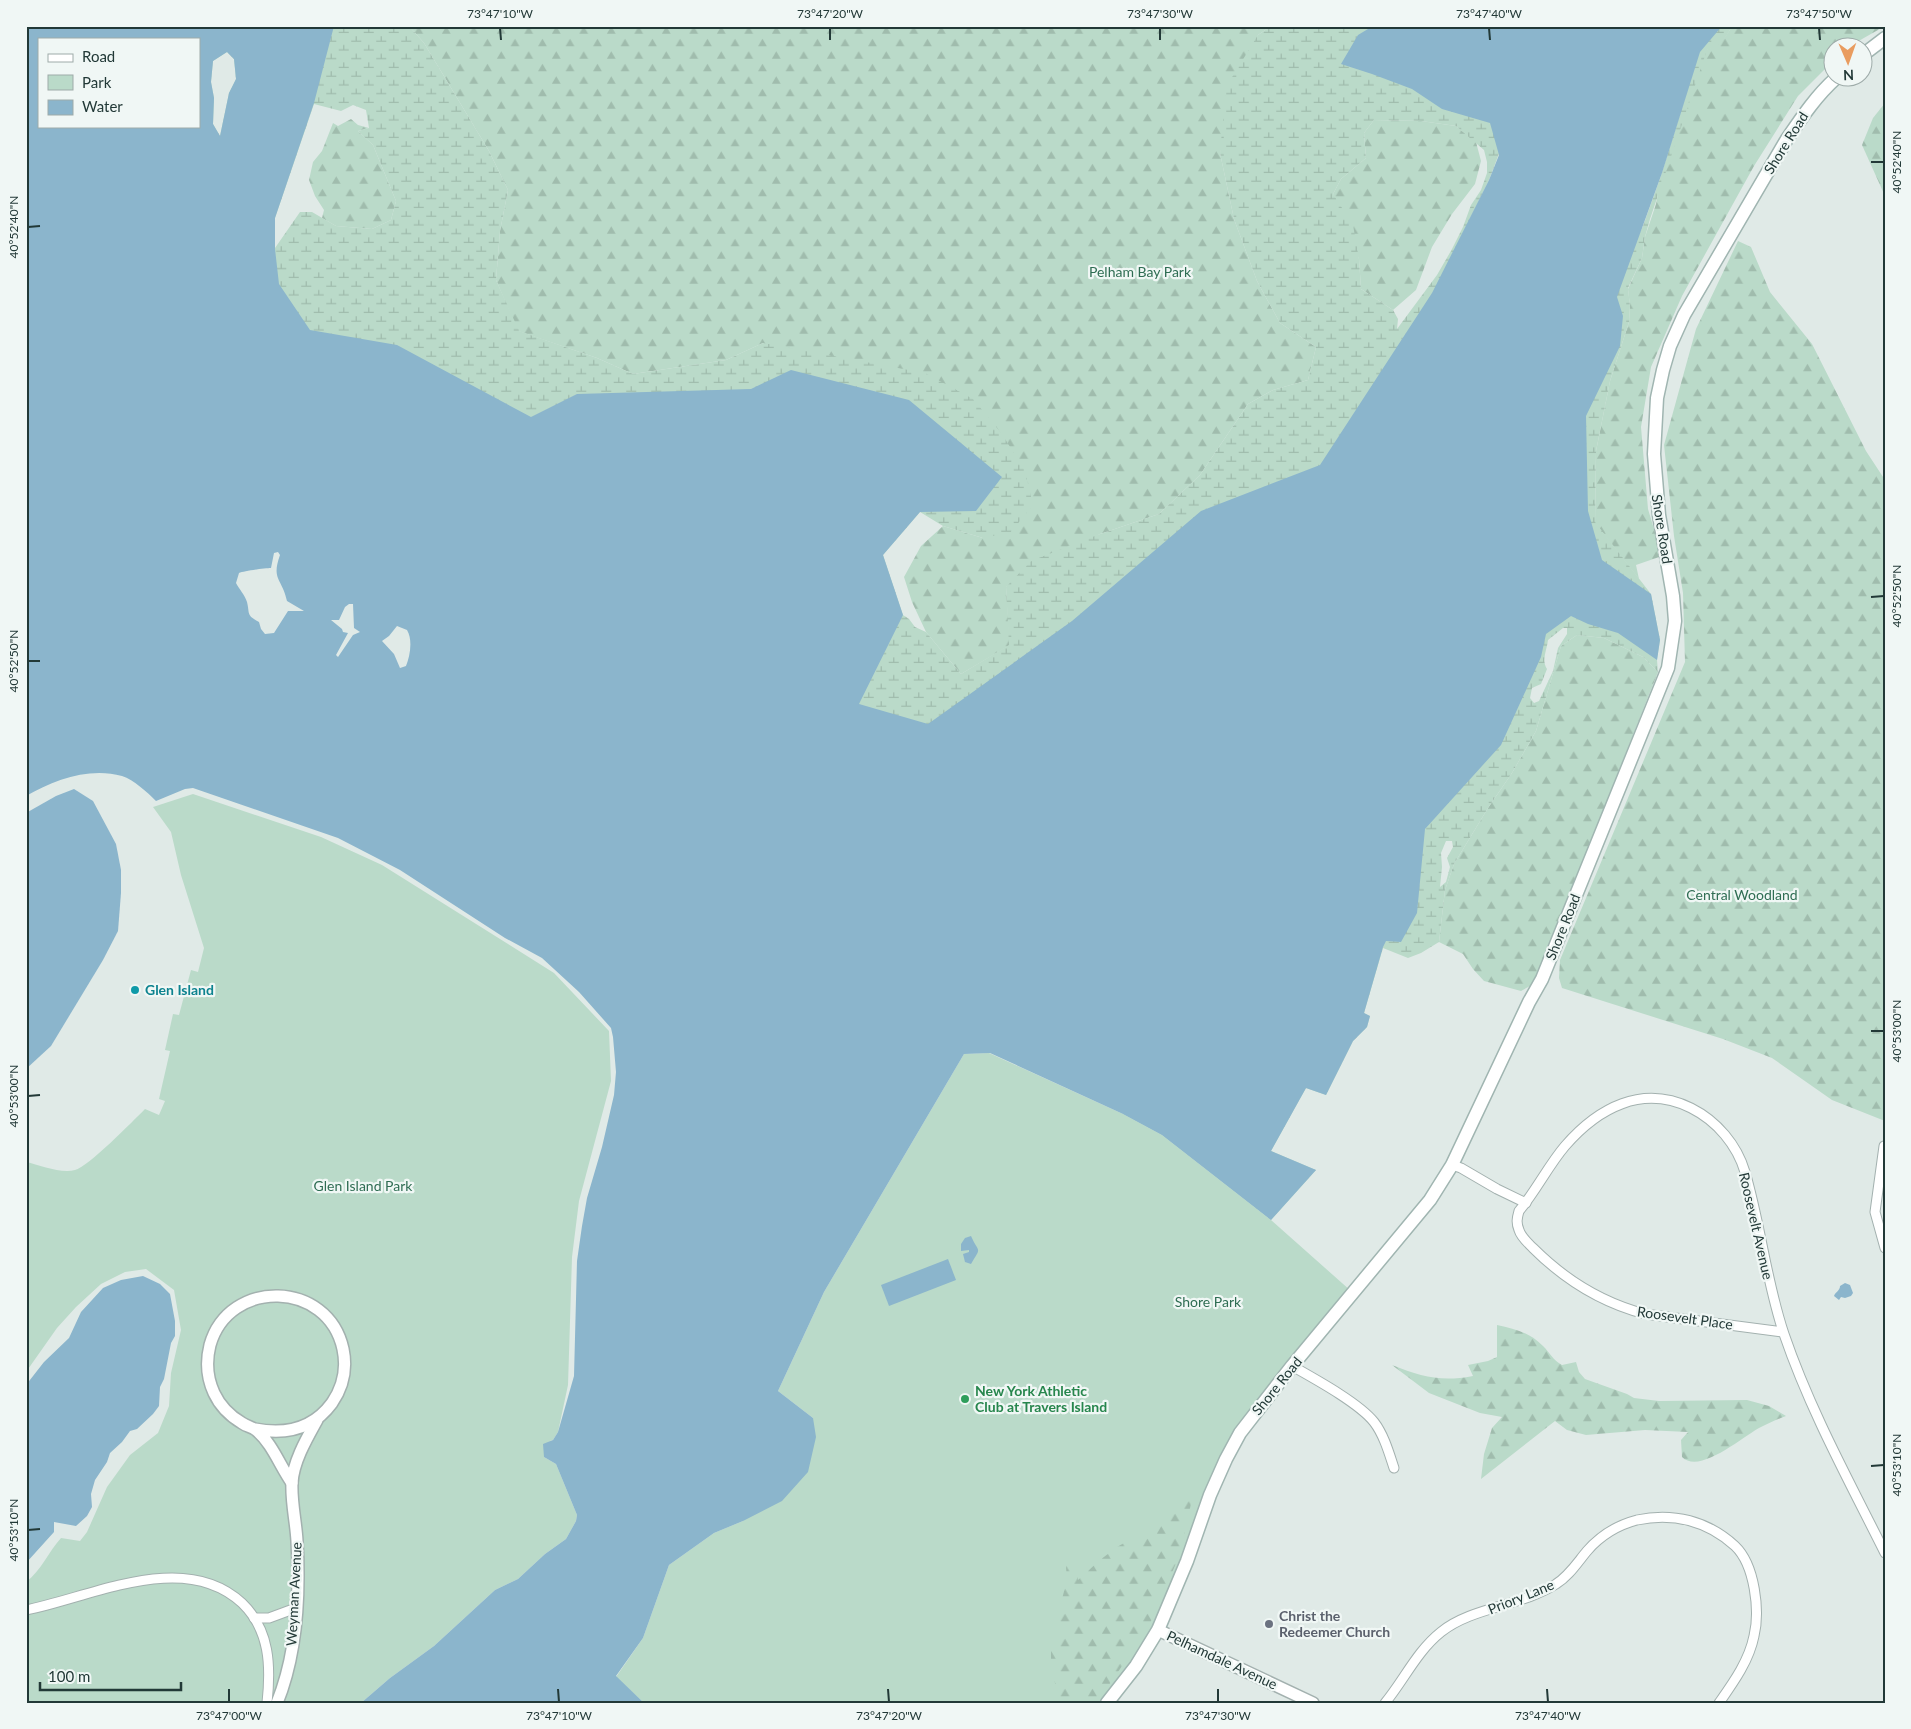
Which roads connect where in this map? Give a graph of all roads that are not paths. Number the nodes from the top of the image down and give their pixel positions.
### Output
1 (1885, 38) edge
2 (1874, 46) edge
3 (1824, 88) edge
4 (1884, 1146) edge
5 (1452, 1165) junction
6 (1526, 1203) junction
7 (1885, 1248) edge
8 (1783, 1332) junction
9 (1292, 1366) junction
10 (318, 1418) junction
11 (255, 1429) junction
12 (1394, 1468) dead end
13 (292, 1482) junction
14 (1885, 1553) edge
15 (296, 1608) junction
16 (26, 1610) edge
17 (254, 1618) junction
18 (1158, 1630) junction
19 (267, 1703) edge
20 (277, 1703) edge
21 (1107, 1703) edge
22 (1314, 1703) edge
23 (1385, 1703) edge
24 (1719, 1703) edge

1 - 2 main road
3 - 5 main road, Shore Road
4 - 7 street
5 - 6 street
5 - 9 main road, Shore Road
6 - 8 street, Roosevelt Place
6 - 8 street, Roosevelt Avenue
8 - 14 street, Roosevelt Avenue
9 - 12 street
9 - 18 main road, Shore Road
10 - 11 street
10 - 11 street
10 - 13 street
11 - 13 street
13 - 15 street, Weyman Avenue
15 - 17 street
15 - 20 street, Weyman Avenue
16 - 17 street
17 - 19 street
18 - 21 main road, Shore Road
18 - 22 street, Pelhamdale Avenue
23 - 24 street, Priory Lane

